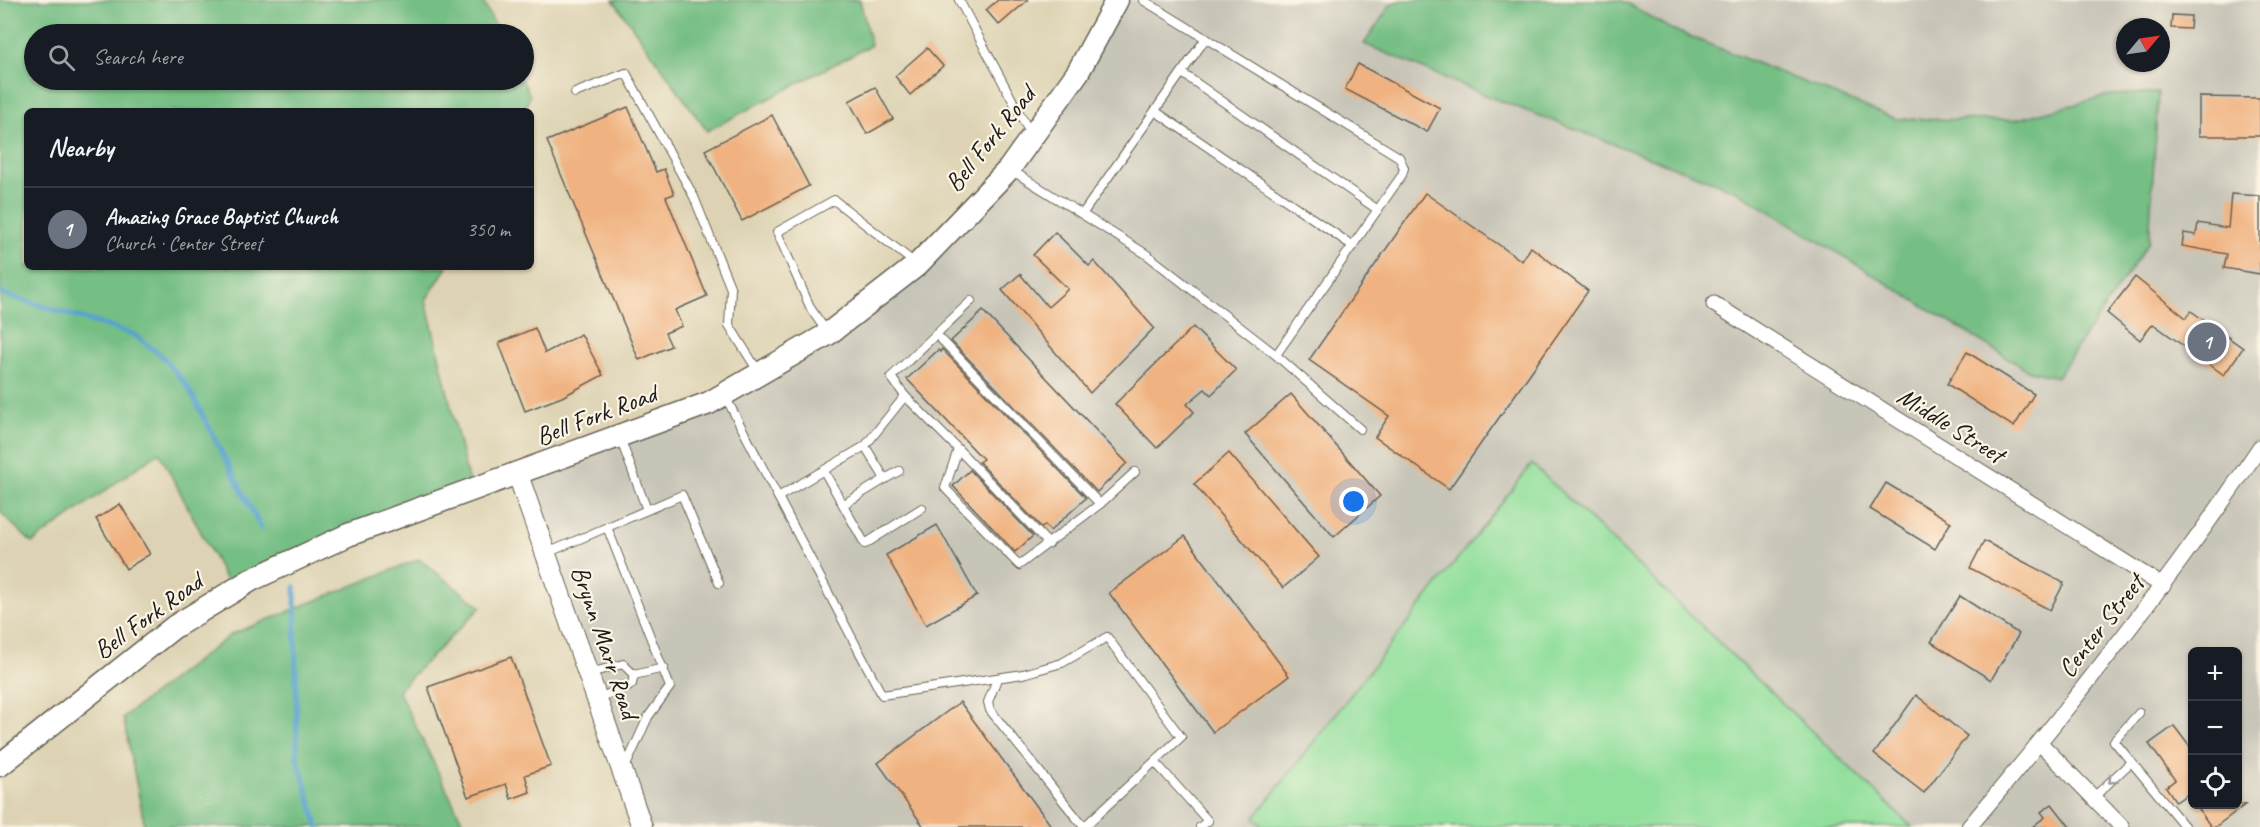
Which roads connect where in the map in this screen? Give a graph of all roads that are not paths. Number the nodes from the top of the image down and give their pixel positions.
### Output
1 (959, 0) edge
2 (1117, 0) edge
3 (1143, 0) edge
4 (1206, 38) junction
5 (1182, 73) junction
6 (575, 93) dead end
7 (1155, 111) junction
8 (1032, 137) junction
9 (1009, 169) junction
10 (1378, 210) junction
11 (1083, 213) junction
12 (1353, 246) junction
13 (917, 265) junction
14 (971, 301) dead end
15 (1714, 304) dead end
16 (828, 334) junction
17 (936, 334) junction
18 (1276, 355) junction
19 (760, 375) junction
20 (724, 395) junction
21 (905, 396) junction
22 (1360, 429) dead end
23 (620, 437) junction
24 (865, 447) junction
25 (2260, 447) edge
26 (958, 449) junction
27 (824, 471) junction
28 (899, 471) dead end
29 (1135, 472) dead end
30 (518, 475) junction
31 (885, 479) junction
32 (778, 497) junction
33 (844, 504) junction
34 (1100, 504) junction
35 (922, 508) dead end
36 (647, 510) junction
37 (607, 527) junction
38 (1049, 544) junction
39 (546, 554) junction
40 (719, 583) dead end
41 (2163, 586) junction
42 (664, 668) junction
43 (588, 674) junction
44 (634, 675) junction
45 (997, 679) junction
46 (596, 698) junction
47 (2139, 713) dead end
48 (2040, 743) junction
49 (2131, 762) junction
50 (1156, 763) junction
51 (0, 765) edge
52 (622, 773) junction
53 (2094, 798) junction
54 (642, 827) edge
55 (1084, 827) edge
56 (1200, 827) edge
57 (1969, 827) edge
58 (2122, 827) edge
59 (2185, 827) edge

1 - 8 lane
2 - 8 main road, Bell Fork Road
3 - 4 lane
4 - 5 lane
4 - 10 lane
5 - 7 lane
5 - 10 lane
6 - 19 lane
7 - 11 lane
7 - 12 lane
8 - 9 main road, Bell Fork Road
9 - 11 lane
9 - 13 main road, Bell Fork Road
10 - 12 lane
11 - 18 lane
12 - 18 lane
13 - 16 main road, Bell Fork Road
13 - 16 lane
14 - 17 lane
15 - 41 street, Middle Street
16 - 19 main road, Bell Fork Road
17 - 21 lane
17 - 34 lane
18 - 22 lane
19 - 20 main road, Bell Fork Road
20 - 23 main road, Bell Fork Road
20 - 32 lane
21 - 24 lane
21 - 26 lane
23 - 30 main road, Bell Fork Road
23 - 36 lane
24 - 27 lane
24 - 31 lane
25 - 41 street, Center Street
26 - 38 lane
26 - 38 lane
27 - 32 lane
27 - 33 lane
28 - 31 lane
29 - 34 lane
30 - 39 street, Brynn Marr Road
30 - 51 main road, Bell Fork Road
31 - 33 lane
32 - 45 lane
33 - 35 lane
34 - 38 lane
36 - 37 lane
36 - 40 lane
37 - 39 lane
37 - 42 lane
39 - 43 street, Brynn Marr Road
41 - 48 street, Center Street
42 - 44 lane
42 - 52 lane
43 - 44 lane
43 - 46 street, Brynn Marr Road
44 - 46 lane
45 - 50 lane
45 - 55 lane
46 - 52 street, Brynn Marr Road
47 - 49 lane
48 - 53 street
48 - 57 street, Center Street
49 -> 53 lane
49 - 59 lane
50 - 55 lane
50 - 56 lane
52 - 54 street, Brynn Marr Road
53 - 58 street

